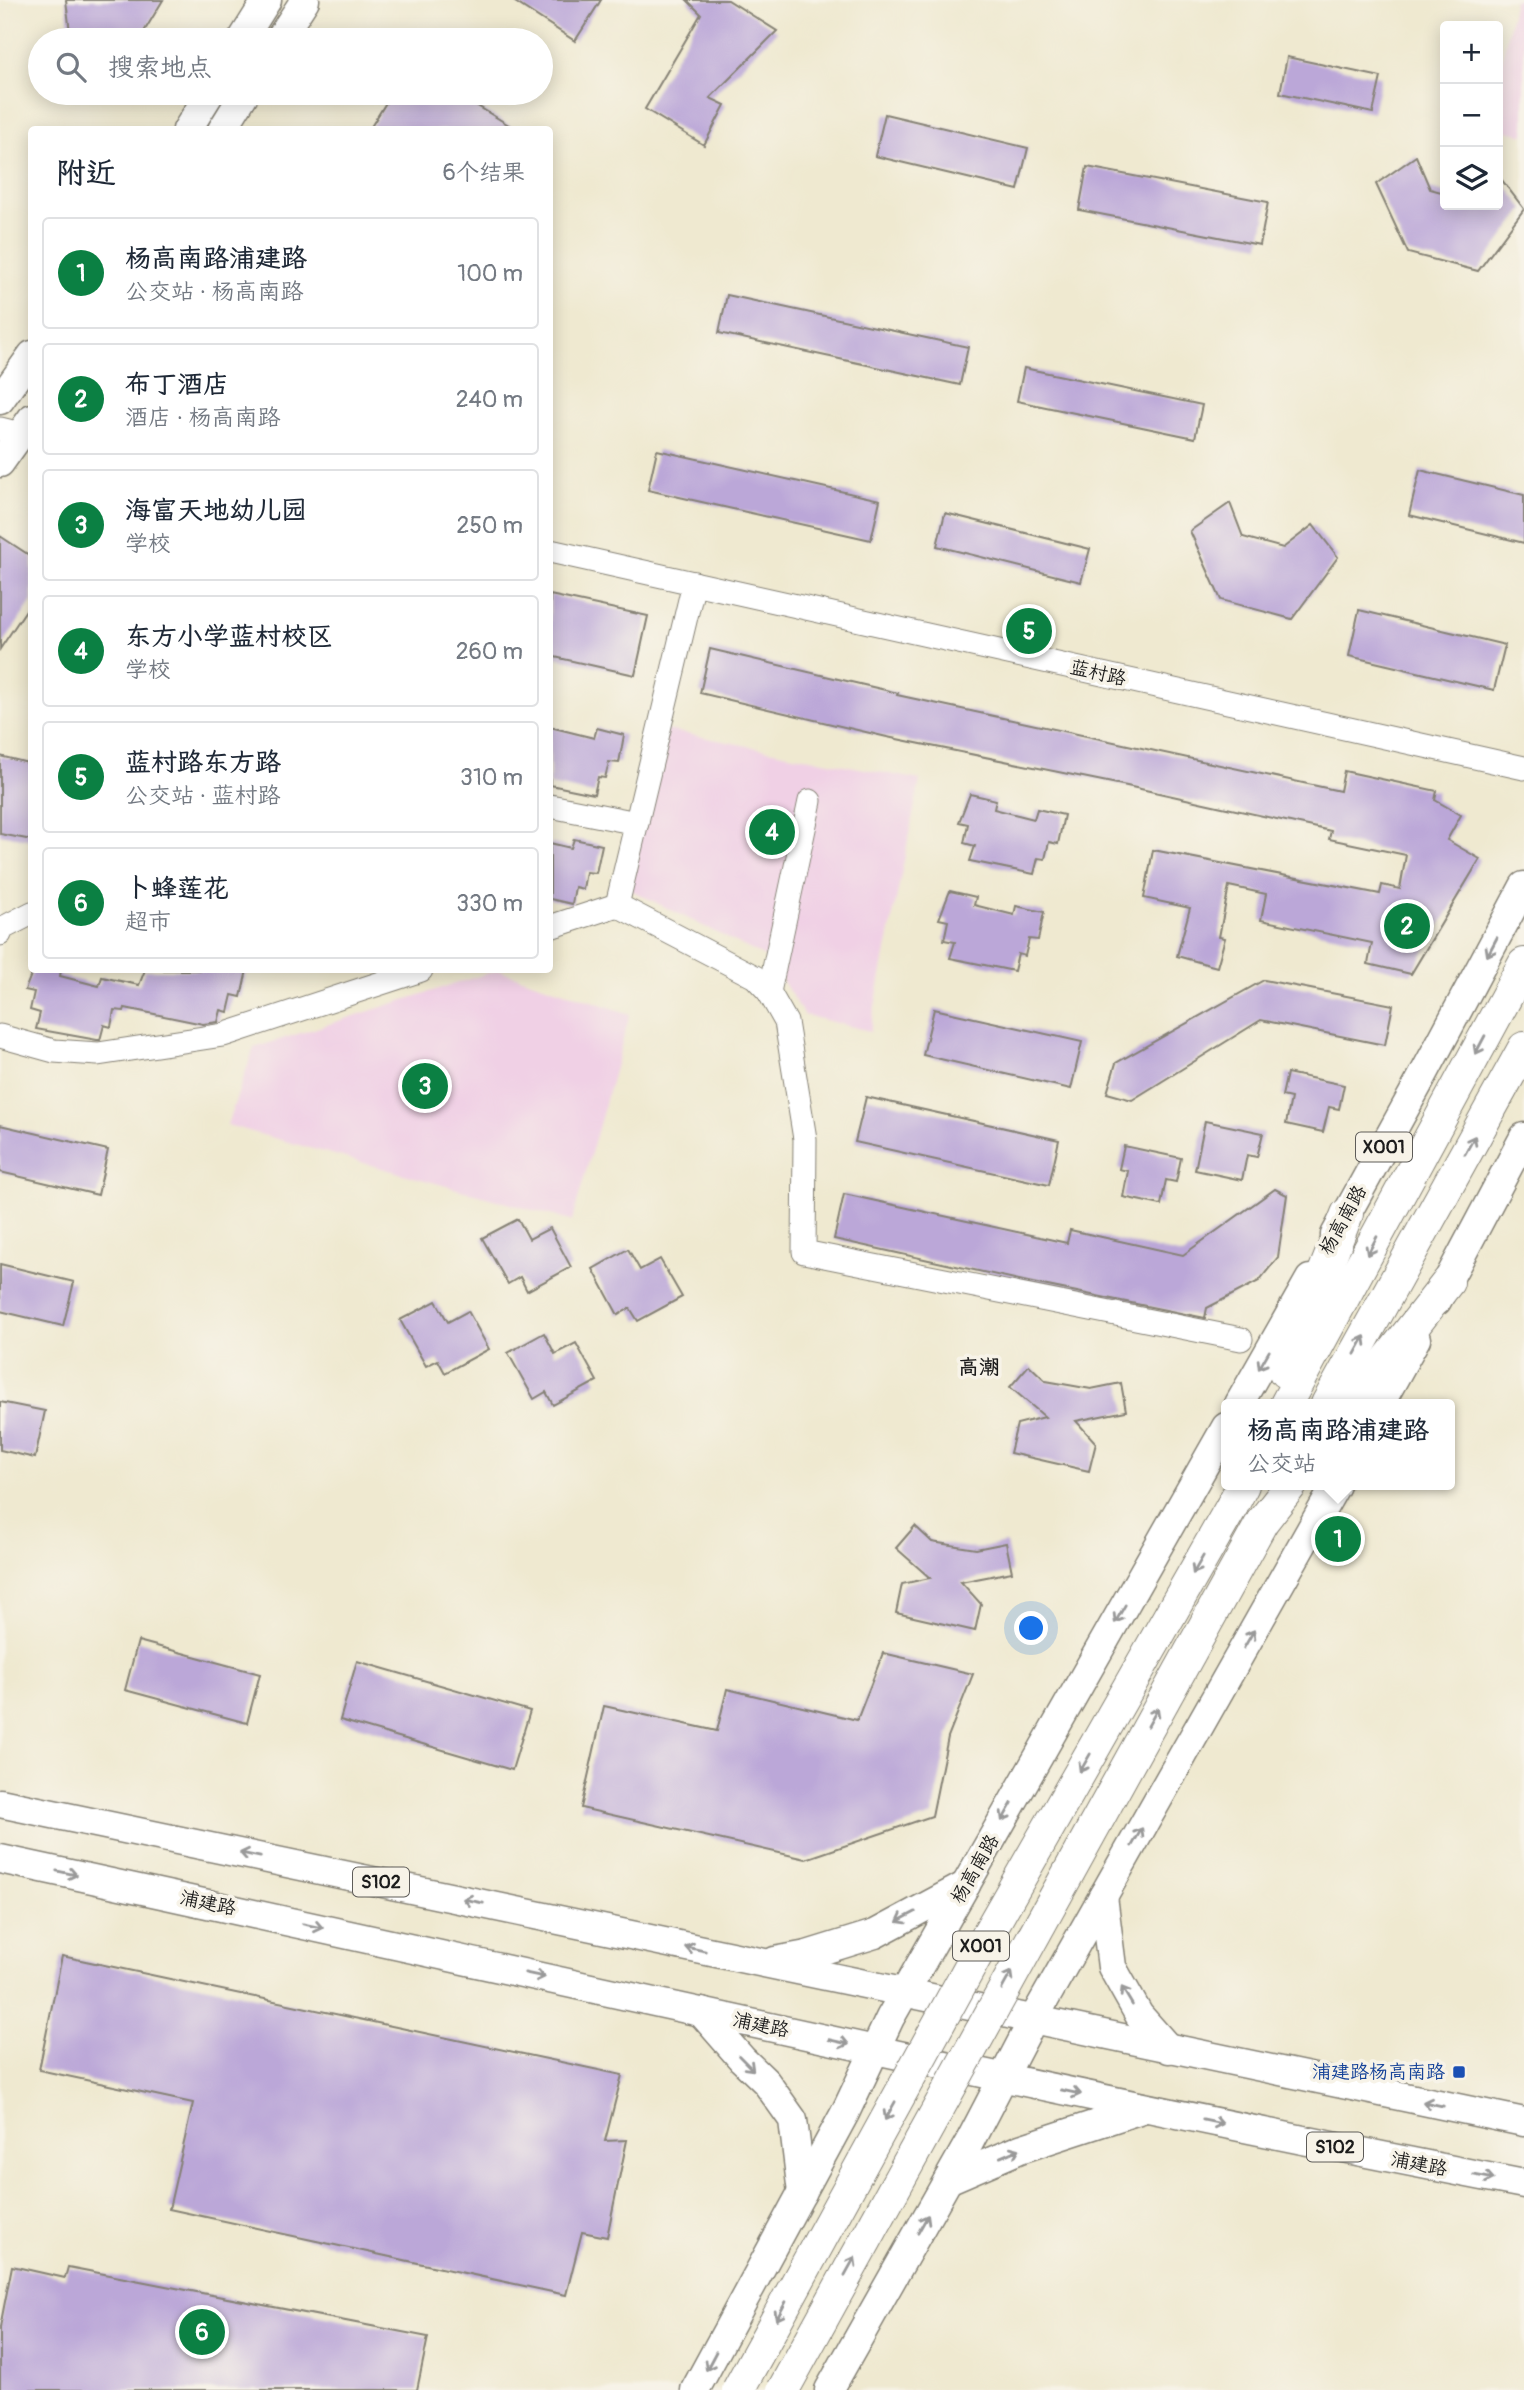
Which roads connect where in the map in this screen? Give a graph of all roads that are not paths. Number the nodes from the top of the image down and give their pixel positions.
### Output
1 (267, 0) edge
2 (304, 0) edge
3 (250, 28) edge
4 (286, 28) edge
5 (203, 105) edge
6 (238, 105) edge
7 (189, 126) edge
8 (225, 126) edge
9 (28, 361) edge
10 (0, 400) edge
11 (21, 430) edge
12 (0, 463) edge
13 (553, 552) edge
14 (694, 583) junction
15 (1524, 768) edge
16 (810, 801) dead end
17 (553, 807) edge
18 (637, 823) junction
19 (1524, 886) edge
20 (617, 905) junction
21 (28, 915) edge
22 (553, 926) edge
23 (0, 928) edge
24 (1524, 964) edge
25 (412, 973) edge
26 (769, 992) junction
27 (0, 1036) edge
28 (1524, 1048) edge
29 (1524, 1137) edge
30 (1347, 1214) junction
31 (1448, 1282) junction
32 (1241, 1339) dead end
33 (1242, 1399) edge
34 (1274, 1399) edge
35 (1289, 1399) edge
36 (1330, 1399) edge
37 (1357, 1399) edge
38 (1383, 1399) edge
39 (1221, 1436) edge
40 (1279, 1490) edge
41 (1287, 1490) edge
42 (1333, 1490) edge
43 (1238, 1492) edge
44 (1262, 1522) junction
45 (1, 1804) edge
46 (0, 1859) edge
47 (966, 1885) junction
48 (1103, 1896) junction
49 (762, 1963) junction
50 (904, 1994) junction
51 (701, 2012) junction
52 (1033, 2020) junction
53 (1169, 2049) junction
54 (873, 2051) junction
55 (1004, 2079) junction
56 (1146, 2108) junction
57 (1524, 2122) edge
58 (948, 2180) junction
59 (1524, 2184) edge
60 (802, 2193) junction
61 (695, 2390) edge
62 (738, 2390) edge
63 (783, 2390) edge
64 (829, 2390) edge

1 - 3 main road
2 - 4 main road
5 - 7 main road
6 - 8 main road
9 - 10 main road
11 - 12 main road
13 - 14 street, 蓝村路
14 - 15 street, 蓝村路
14 - 18 street
16 - 26 street
17 - 18 street
18 - 20 street
19 -> 30 main road, 杨高南路 / X001
20 - 22 street
20 - 26 street
21 - 23 street
24 -> 35 highway, 杨高南路 / X001
25 - 27 street
26 - 32 street
36 -> 28 highway
29 - 31 main road
30 -> 33 main road, 杨高南路 / X001
30 - 34 highway
31 - 37 highway
31 - 38 main road
39 -> 47 main road, 杨高南路 / X001
40 - 44 highway, X001
41 - 44 highway
48 -> 42 main road
43 -> 62 highway, X001, bridge
63 -> 44 highway, X001, bridge
49 -> 45 main road, S102
46 -> 51 main road, 浦建路 / S102
47 -> 49 main road
47 - 50 main road, 杨高南路 / X001
48 - 52 main road
53 -> 48 main road
49 - 50 main road, S102
50 - 52 main road, S102
50 - 54 main road, 杨高南路 / X001
51 -> 54 main road, 浦建路 / S102
51 -> 60 main road
52 - 53 main road, S102
52 - 55 main road
57 -> 53 main road, S102
54 - 55 main road, 浦建路 / S102
54 - 60 main road, 杨高南路 / X001
55 -> 56 main road, 浦建路 / S102
55 - 58 main road
58 -> 56 main road
56 -> 59 main road, 浦建路 / S102
64 -> 58 main road
60 -> 61 main road, 杨高南路 / X001

